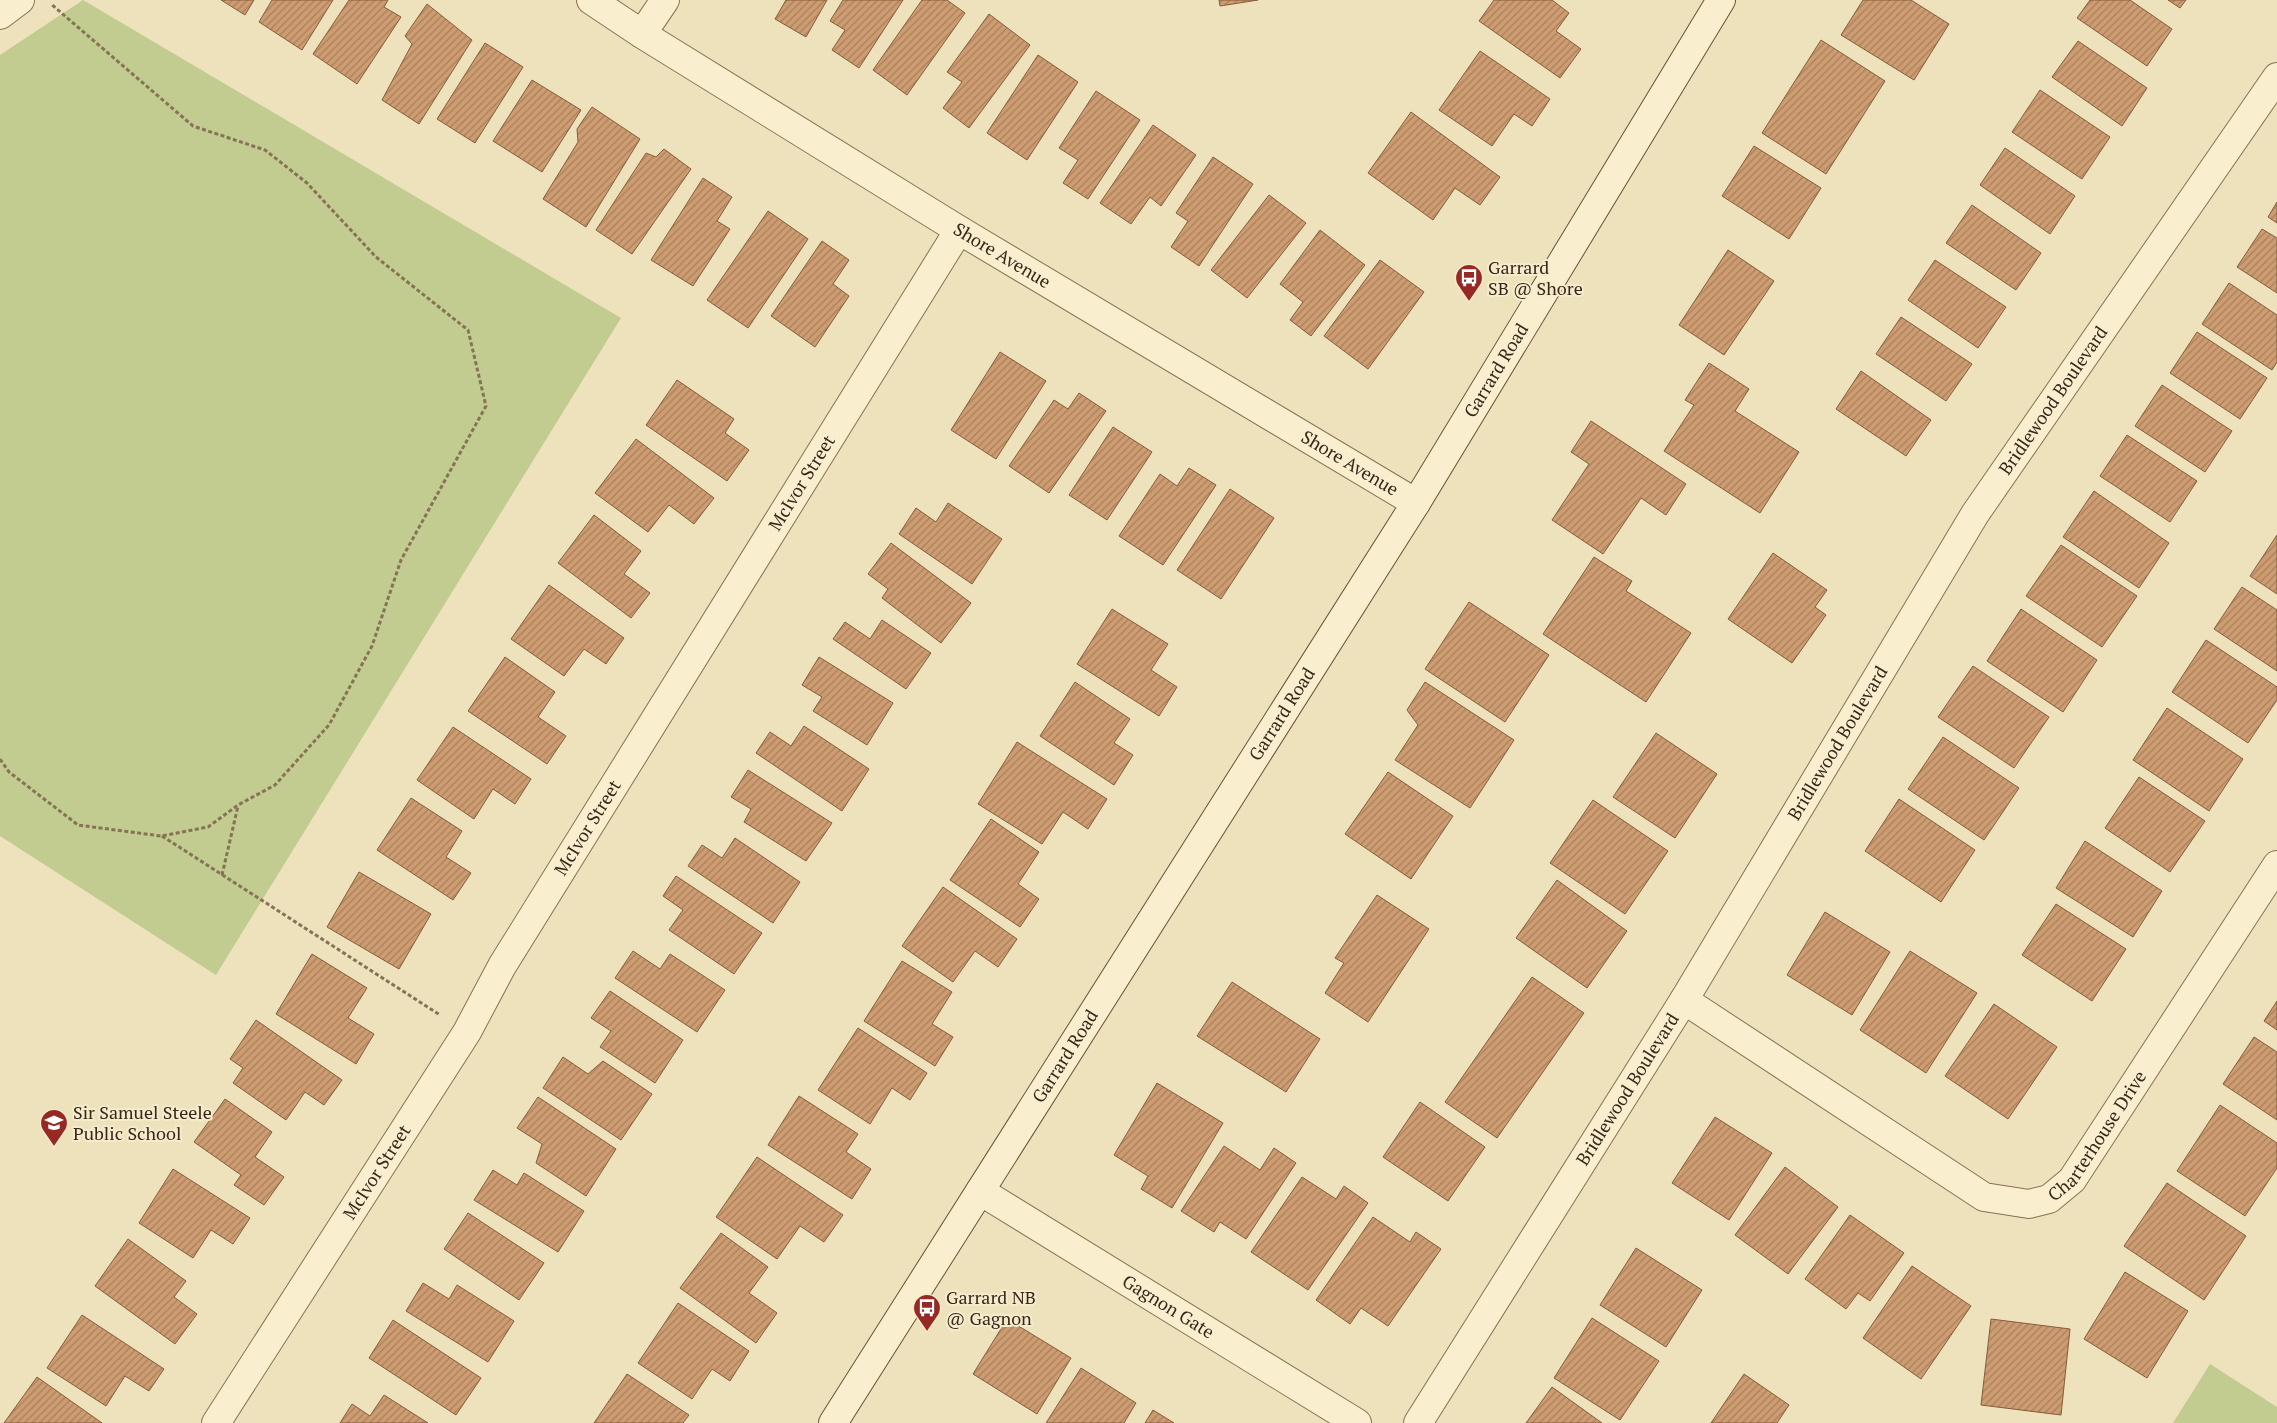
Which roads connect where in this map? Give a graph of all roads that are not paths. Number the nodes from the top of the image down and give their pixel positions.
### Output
1 (20, 0) edge
2 (592, 0) edge
3 (665, 0) edge
4 (1721, 0) edge
5 (0, 14) edge
6 (642, 34) junction
7 (2277, 77) edge
8 (959, 230) junction
9 (1416, 503) junction
10 (2277, 864) edge
11 (1684, 1000) junction
12 (980, 1191) junction
13 (216, 1423) edge
14 (833, 1423) edge
15 (1357, 1423) edge
16 (1418, 1423) edge

1 - 5 street
2 - 6 street, Shore Avenue
3 - 6 street
4 - 9 street, Garrard Road
6 - 8 street, Shore Avenue
7 - 11 street, Bridlewood Boulevard
8 - 9 street, Shore Avenue
8 - 13 street, McIvor Street
9 - 12 street, Garrard Road
10 - 11 street, Charterhouse Drive
11 - 16 street, Bridlewood Boulevard
12 - 14 street, Garrard Road
12 - 15 street, Gagnon Gate

